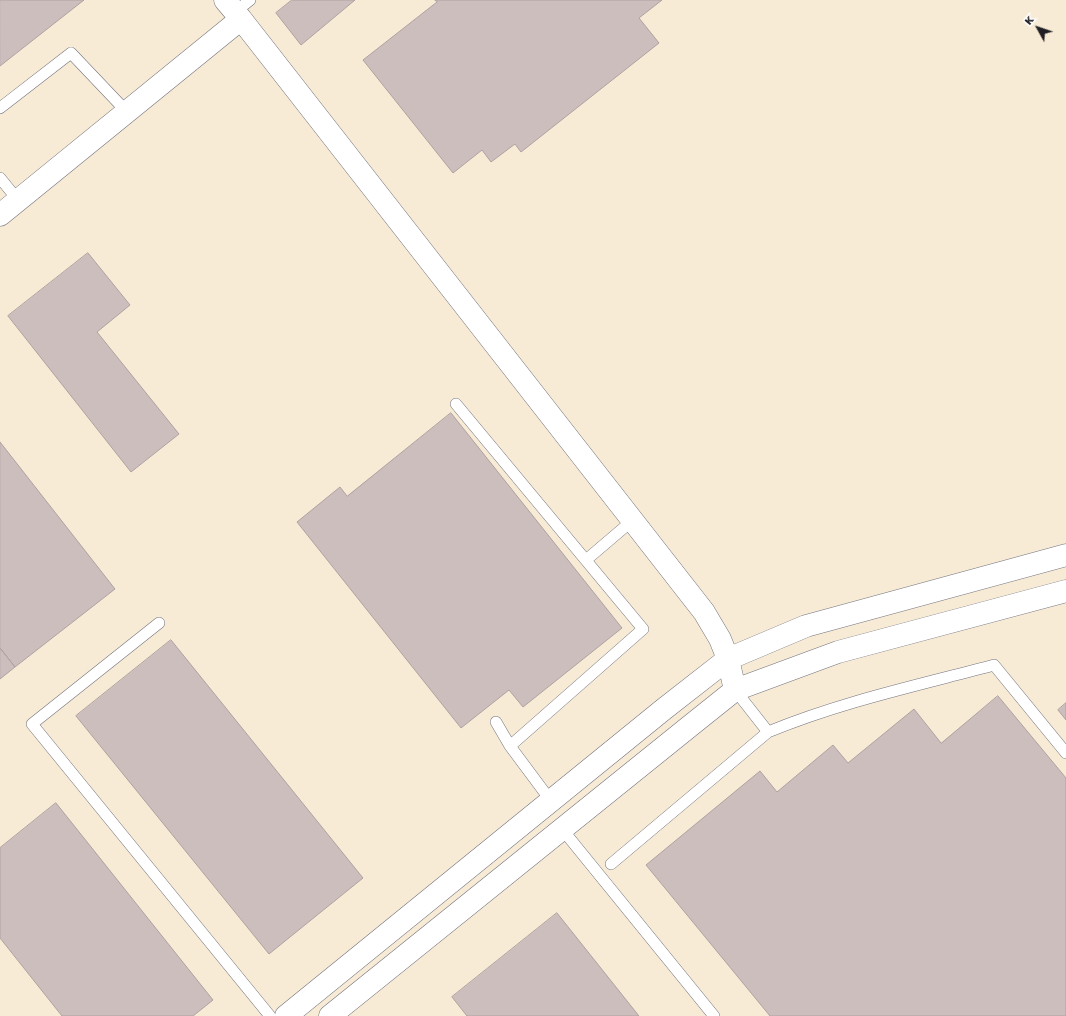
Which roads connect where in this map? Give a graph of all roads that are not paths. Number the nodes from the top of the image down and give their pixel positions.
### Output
1 (238, 8) edge
2 (0, 108) edge
3 (127, 112) junction
4 (0, 178) edge
5 (18, 200) junction
6 (0, 215) edge
7 (456, 404) dead end
8 (633, 520) junction
9 (1066, 555) edge
10 (586, 560) junction
11 (1066, 591) edge
12 (159, 623) dead end
13 (728, 659) junction
14 (735, 690) junction
15 (496, 722) dead end
16 (768, 732) junction
17 (510, 746) junction
18 (1066, 752) edge
19 (551, 801) junction
20 (562, 829) junction
21 (611, 864) dead end
22 (270, 1016) edge
23 (286, 1016) edge
24 (330, 1016) edge
25 (714, 1016) edge

1 - 3 street
1 - 8 street
2 - 3 lane
3 - 5 street
4 - 5 lane
5 - 6 street
7 - 10 lane
8 - 10 lane
8 - 13 street
9 - 13 street
10 - 17 lane
11 - 14 street
12 - 22 lane
13 - 14 street
13 - 19 street
14 - 16 lane
14 - 20 street
15 - 17 lane
16 - 18 lane
16 - 21 lane
17 - 19 lane
19 - 23 street
20 - 24 street
20 - 25 lane

